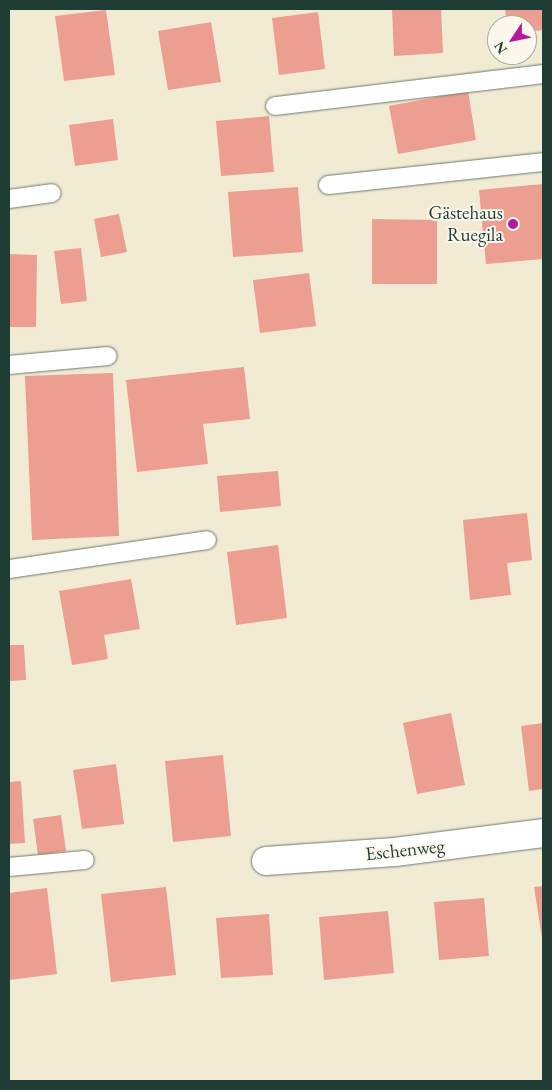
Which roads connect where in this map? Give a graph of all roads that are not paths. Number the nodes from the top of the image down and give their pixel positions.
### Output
1 (543, 74) edge
2 (275, 106) dead end
3 (543, 162) edge
4 (328, 185) dead end
5 (52, 193) dead end
6 (9, 199) edge
7 (108, 356) dead end
8 (9, 365) edge
9 (207, 540) dead end
10 (9, 569) edge
11 (543, 833) edge
12 (85, 860) dead end
13 (266, 861) dead end
14 (9, 867) edge

1 - 2 lane
3 - 4 lane
5 - 6 lane
7 - 8 lane
9 - 10 lane
11 - 13 street, Eschenweg
12 - 14 lane

